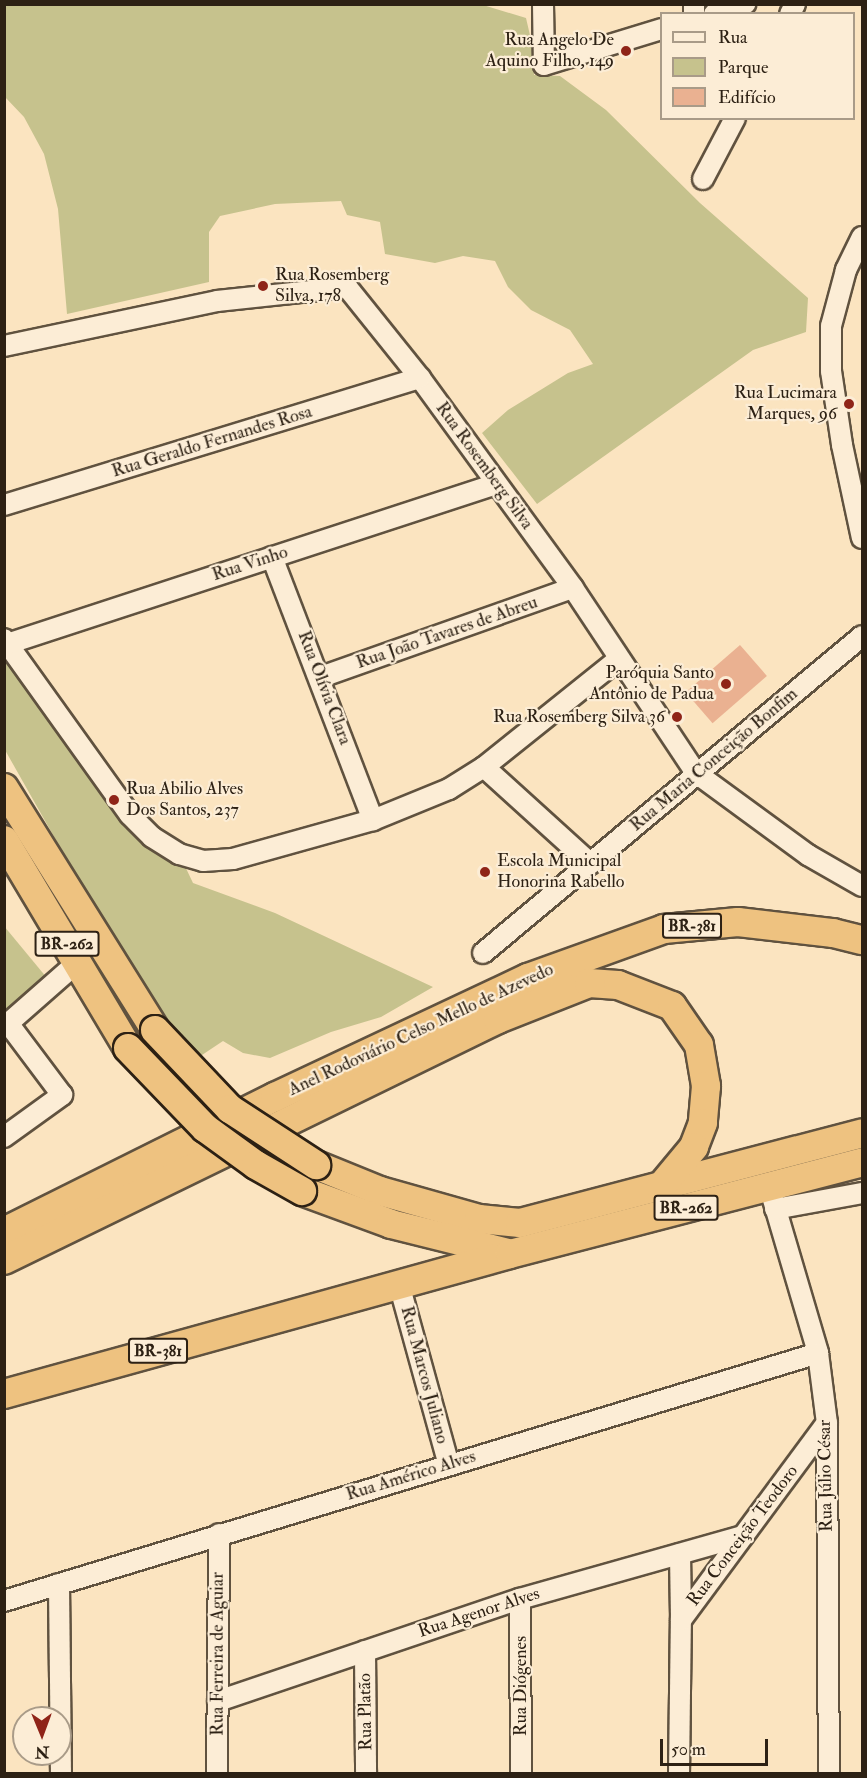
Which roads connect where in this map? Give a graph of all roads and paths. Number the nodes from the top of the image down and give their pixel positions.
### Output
1 (543, 4) edge
2 (745, 4) edge
3 (720, 12) edge
4 (660, 30) edge
5 (734, 120) edge
6 (702, 179) dead end
7 (862, 237) edge
8 (4, 346) edge
9 (420, 378) junction
10 (496, 484) junction
11 (4, 505) edge
12 (862, 538) edge
13 (272, 557) junction
14 (573, 588) junction
15 (862, 636) edge
16 (5, 642) edge
17 (619, 659) junction
18 (321, 677) junction
19 (484, 767) junction
20 (696, 773) junction
21 (4, 788) edge
22 (373, 820) junction
23 (4, 840) edge
24 (591, 864) junction
25 (862, 886) edge
26 (862, 940) edge
27 (483, 953) dead end
28 (78, 962) junction
29 (6, 1025) edge
30 (862, 1133) edge
31 (4, 1137) edge
32 (862, 1162) edge
33 (660, 1188) junction
34 (862, 1193) edge
35 (772, 1197) junction
36 (4, 1232) edge
37 (510, 1254) junction
38 (4, 1260) edge
39 (399, 1284) junction
40 (818, 1353) junction
41 (4, 1394) edge
42 (827, 1423) junction
43 (449, 1465) junction
44 (219, 1534) junction
45 (743, 1536) junction
46 (680, 1554) junction
47 (59, 1584) junction
48 (520, 1599) junction
49 (4, 1601) edge
50 (681, 1620) junction
51 (365, 1651) junction
52 (218, 1701) junction
53 (61, 1773) edge
54 (218, 1773) edge
55 (366, 1773) edge
56 (522, 1773) edge
57 (679, 1773) edge
58 (829, 1773) edge

1 - 4 street
2 - 3 street
5 - 6 street
7 - 12 street
8 - 9 street, Rua Rosemberg Silva
9 - 10 street, Rua Rosemberg Silva
9 - 11 street, Rua Geraldo Fernandes Rosa
10 - 13 street, Rua Vinho
10 - 14 street, Rua Rosemberg Silva
13 - 16 street, Rua Vinho
13 - 18 street, Rua Olívia Clara
14 - 17 street, Rua Rosemberg Silva
14 - 18 street, Rua João Tavares de Abreu
15 - 20 street, Rua Maria Conceição Bonfim
16 - 22 street
17 - 19 street
17 - 20 street, Rua Rosemberg Silva
18 - 22 street, Rua Olívia Clara
19 - 22 street
19 - 24 street
20 - 24 street, Rua Maria Conceição Bonfim
20 - 25 street, Rua Rosemberg Silva
21 - 33 highway, BR-262, bridge
23 - 28 highway, BR-262
24 - 27 street, Rua Maria Conceição Bonfim
26 - 36 highway, Anel Rodoviário Celso Mello de Azevedo / BR-381
28 - 29 street
28 - 37 highway, BR-262, bridge
29 - 31 street
30 - 33 highway, BR-262
32 - 35 highway, BR-262
33 - 38 highway
34 - 35 street
35 - 37 highway, BR-262
35 - 40 street, Rua Júlio César
37 - 39 highway, BR-381
39 - 41 highway, BR-381
39 - 43 street, Rua Marcos Juliano
40 - 42 street, Rua Júlio César
40 - 43 street, Rua Américo Alves
42 - 45 street, Rua Conceição Teodoro
42 - 58 street, Rua Júlio César
43 - 44 street, Rua Américo Alves
44 - 47 street, Rua Américo Alves
44 - 52 street, Rua Ferreira de Aguiar
45 - 46 street, Rua Agenor Alves
45 - 50 street, Rua Conceição Teodoro
46 - 48 street, Rua Agenor Alves
46 - 50 street, Rua Conceição Teodoro
47 - 49 street, Rua Américo Alves
47 - 53 street
48 - 51 street, Rua Agenor Alves
48 - 56 street, Rua Diógenes
50 - 57 street, Rua Conceição Teodoro
51 - 52 street, Rua Agenor Alves
51 - 55 street, Rua Platão
52 - 54 street, Rua Ferreira de Aguiar

